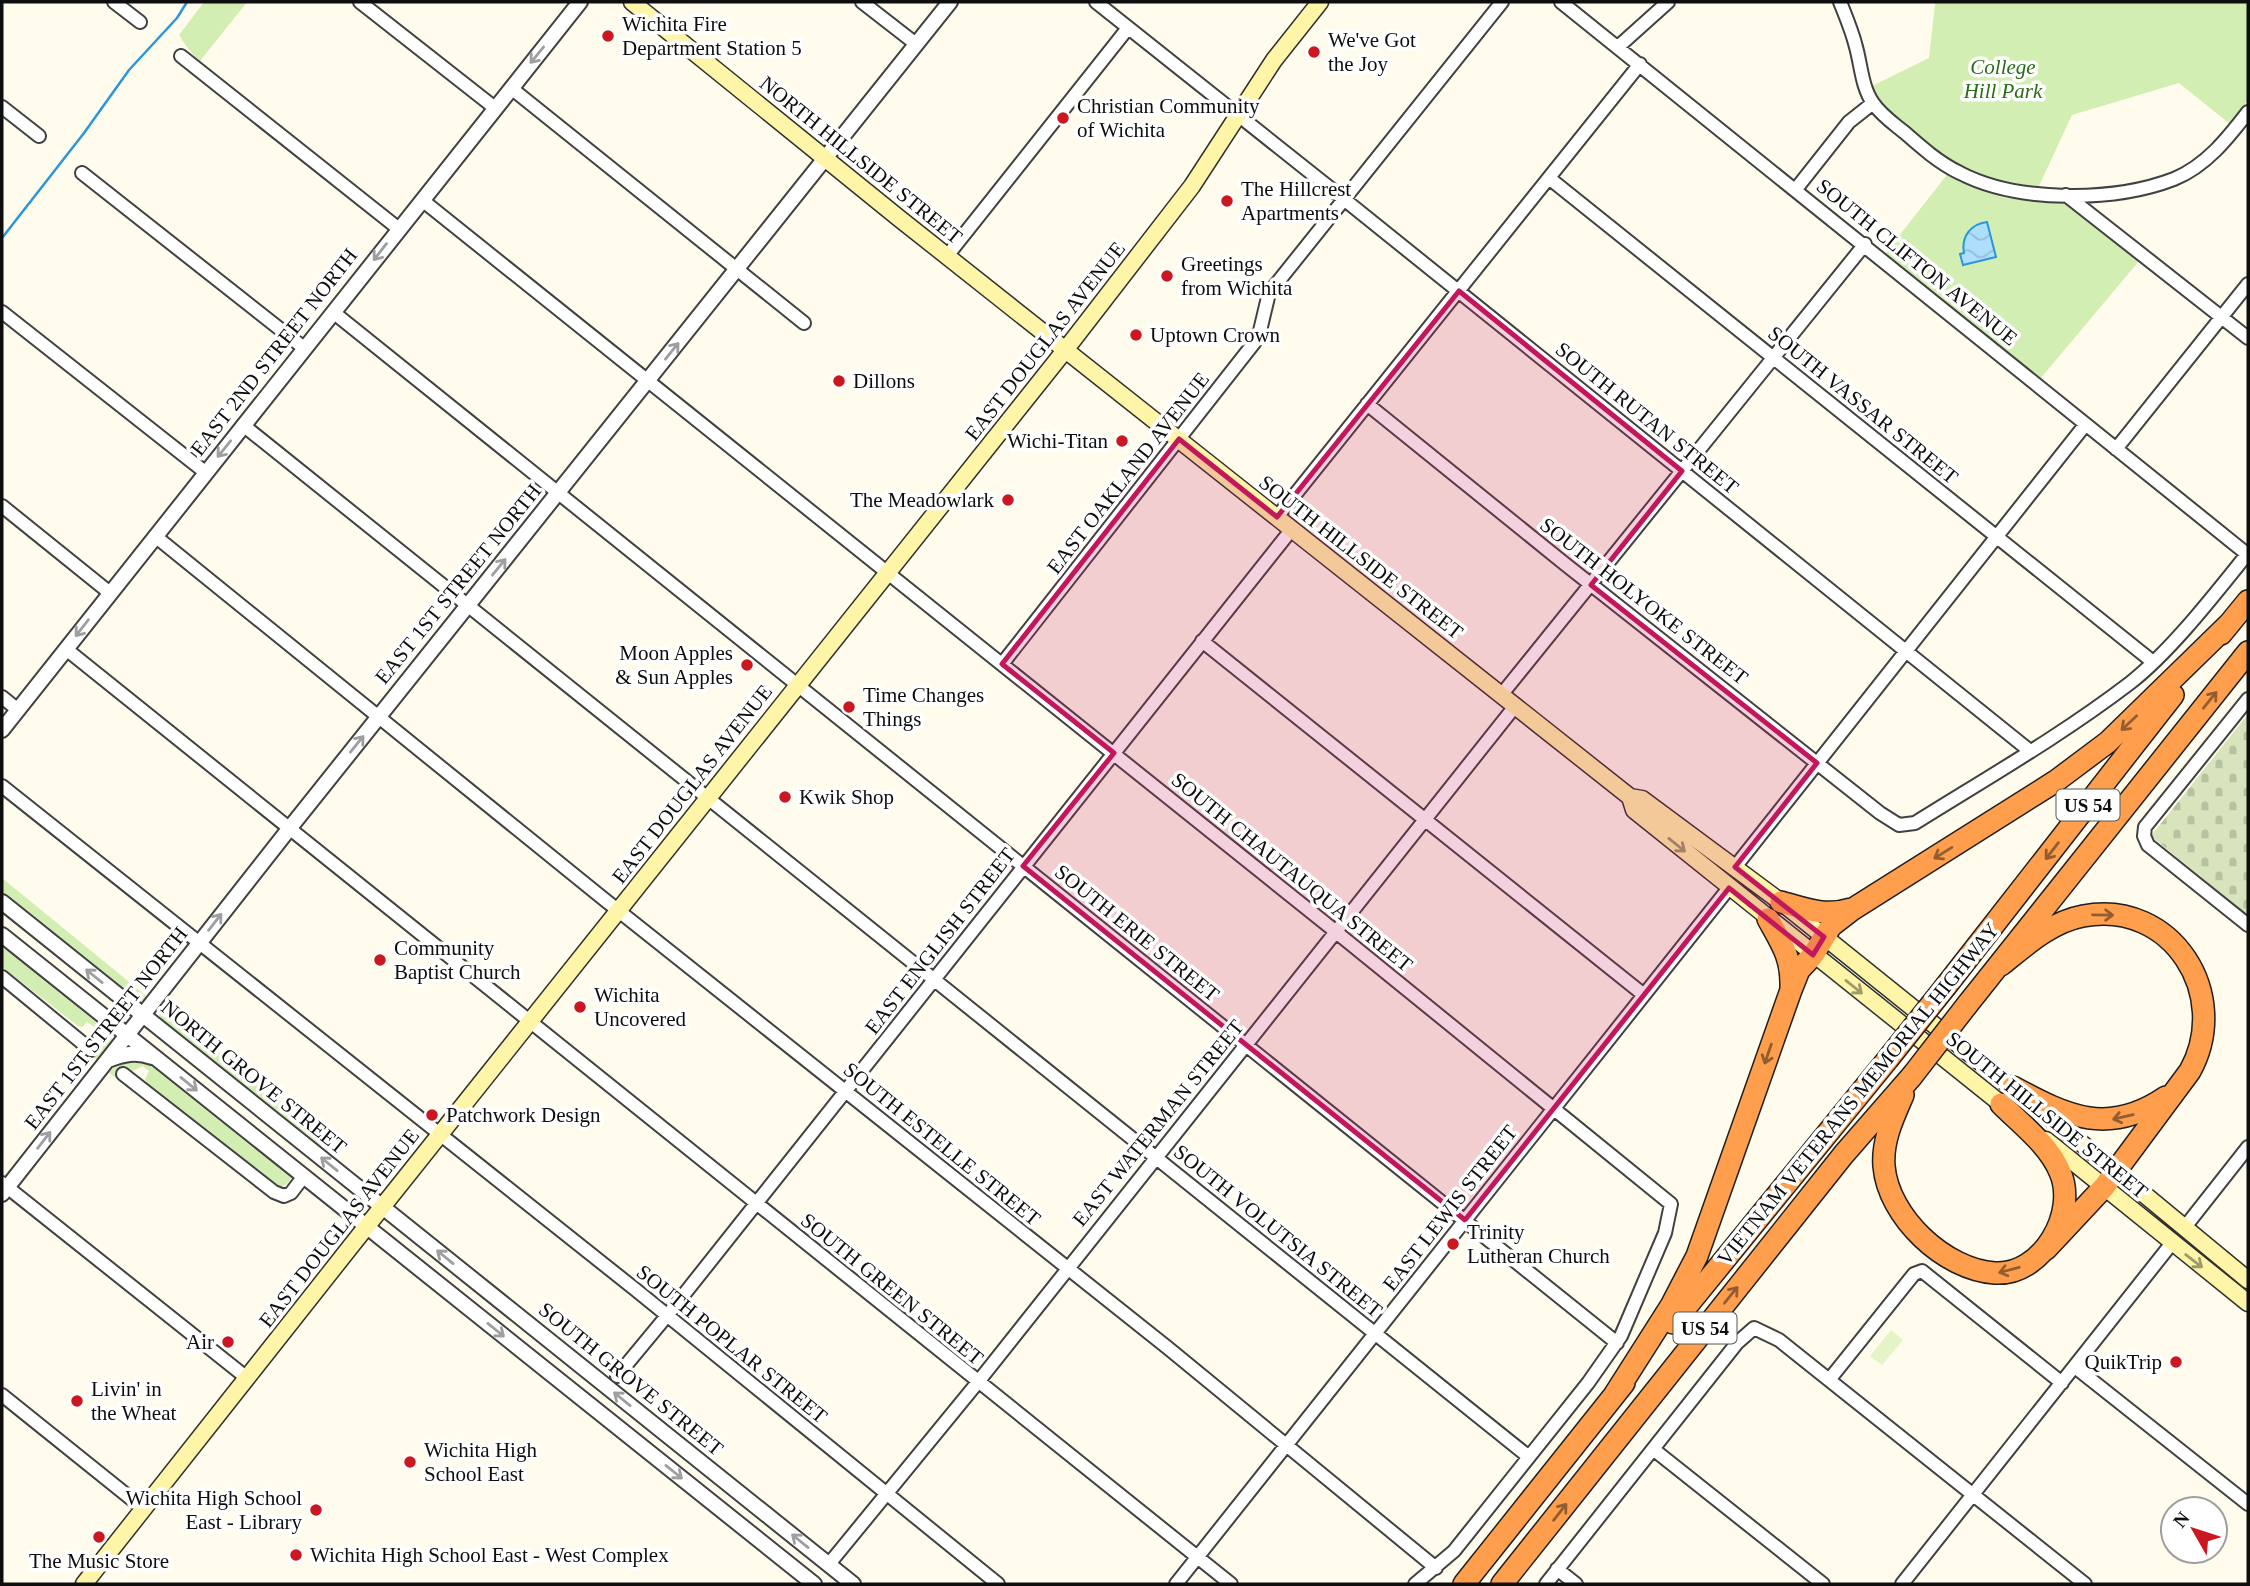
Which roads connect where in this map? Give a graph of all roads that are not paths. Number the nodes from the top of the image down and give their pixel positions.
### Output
1 (114, 2) edge
2 (360, 2) edge
3 (580, 2) edge
4 (632, 2) edge
5 (862, 2) edge
6 (950, 2) edge
7 (1096, 2) edge
8 (1320, 2) edge
9 (1502, 2) edge
10 (1562, 2) edge
11 (1668, 2) edge
12 (1840, 2) edge
13 (140, 22) dead end
14 (1128, 28) junction
15 (916, 44) junction
16 (1619, 46) junction
17 (181, 56) dead end
18 (1640, 64) junction
19 (511, 88) junction
20 (1873, 103) junction
21 (2, 107) edge
22 (495, 108) junction
23 (1239, 116) junction
24 (2247, 116) edge
25 (39, 136) dead end
26 (825, 159) junction
27 (82, 173) dead end
28 (1549, 178) junction
29 (1796, 189) junction
30 (2066, 195) junction
31 (422, 200) junction
32 (1345, 200) junction
33 (399, 229) junction
34 (1865, 244) junction
35 (947, 256) junction
36 (737, 269) junction
37 (2248, 284) edge
38 (1459, 291) junction
39 (2, 312) edge
40 (333, 312) junction
41 (2221, 317) junction
42 (804, 323) dead end
43 (2248, 338) edge
44 (304, 348) junction
45 (1066, 349) junction
46 (1773, 358) junction
47 (648, 380) junction
48 (1367, 404) junction
49 (243, 425) junction
50 (2085, 425) junction
51 (1179, 439) junction
52 (2116, 449) junction
53 (1682, 471) junction
54 (205, 472) junction
55 (559, 492) junction
56 (2, 506) edge
57 (1277, 517) junction
58 (1292, 529) junction
59 (155, 536) junction
60 (1996, 537) junction
61 (2248, 554) edge
62 (888, 572) junction
63 (1591, 584) junction
64 (110, 593) junction
65 (2248, 601) edge
66 (468, 605) junction
67 (2230, 623) junction
68 (1202, 641) junction
69 (66, 649) junction
70 (1906, 651) junction
71 (2248, 652) edge
72 (2153, 662) junction
73 (1002, 664) junction
74 (796, 686) junction
75 (1502, 694) junction
76 (2, 697) edge
77 (2248, 699) edge
78 (1516, 705) junction
79 (18, 710) junction
80 (379, 717) junction
81 (2, 730) edge
82 (2030, 751) junction
83 (1114, 753) junction
84 (1817, 763) junction
85 (2, 786) edge
86 (1630, 797) junction
87 (707, 799) junction
88 (1424, 818) junction
89 (289, 829) junction
90 (1023, 866) junction
91 (1735, 867) junction
92 (1729, 888) junction
93 (2, 902) edge
94 (1853, 909) junction
95 (618, 911) junction
96 (1774, 911) junction
97 (2248, 925) edge
98 (1335, 931) junction
99 (3, 938) edge
100 (199, 943) junction
101 (1819, 946) junction
102 (2001, 965) junction
103 (2, 976) edge
104 (933, 980) junction
105 (1791, 990) junction
106 (1644, 995) junction
107 (142, 1014) junction
108 (530, 1022) junction
109 (126, 1034) junction
110 (1246, 1044) junction
111 (91, 1049) dead end
112 (159, 1060) junction
113 (106, 1061) junction
114 (123, 1074) dead end
115 (1912, 1076) junction
116 (2181, 1084) junction
117 (845, 1091) junction
118 (2007, 1096) junction
119 (1553, 1108) junction
120 (439, 1135) junction
121 (2248, 1147) edge
122 (1155, 1158) junction
123 (304, 1176) junction
124 (2110, 1179) junction
125 (3, 1188) edge
126 (755, 1205) junction
127 (382, 1207) junction
128 (1465, 1220) junction
129 (367, 1226) junction
130 (2185, 1227) junction
131 (2172, 1243) junction
132 (2046, 1249) junction
133 (1067, 1268) junction
134 (2248, 1280) edge
135 (2248, 1303) edge
136 (667, 1316) junction
137 (1375, 1334) junction
138 (1617, 1343) junction
139 (2075, 1367) junction
140 (617, 1376) dead end
141 (247, 1378) junction
142 (1829, 1380) junction
143 (978, 1382) junction
144 (2062, 1383) junction
145 (1615, 1394) junction
146 (2, 1395) edge
147 (1286, 1445) junction
148 (1653, 1448) junction
149 (1529, 1457) junction
150 (887, 1494) junction
151 (1972, 1495) junction
152 (2248, 1504) edge
153 (144, 1509) junction
154 (1537, 1540) junction
155 (1490, 1551) junction
156 (1197, 1557) junction
157 (828, 1564) junction
158 (1436, 1568) junction
159 (1558, 1569) junction
160 (85, 1584) edge
161 (814, 1584) edge
162 (853, 1584) edge
163 (998, 1584) edge
164 (1175, 1584) edge
165 (1231, 1584) edge
166 (1415, 1584) edge
167 (1457, 1584) edge
168 (1464, 1584) edge
169 (1502, 1584) edge
170 (1511, 1584) edge
171 (1546, 1584) edge
172 (1577, 1584) edge
173 (1823, 1584) edge
174 (1902, 1584) edge
175 (2085, 1584) edge

1 - 13 street
2 - 22 street
3 -> 19 street, EAST 2ND STREET NORTH
4 - 26 main road, NORTH HILLSIDE STREET
5 - 15 street
6 - 15 street, EAST 1ST STREET NORTH
7 - 14 street, SOUTH RUTAN STREET
8 - 23 main road, EAST DOUGLAS AVENUE
9 - 32 street, EAST OAKLAND AVENUE
10 - 16 street, SOUTH CLIFTON AVENUE
11 - 16 street
12 - 20 street
14 - 23 street, SOUTH RUTAN STREET
14 - 35 street
15 - 26 street, EAST 1ST STREET NORTH
16 - 18 street, SOUTH CLIFTON AVENUE
17 - 33 street
18 - 28 street
18 - 29 street, SOUTH CLIFTON AVENUE
19 - 22 street, EAST 2ND STREET NORTH
19 - 36 street
20 - 29 street
20 - 30 street
21 - 25 street
22 - 31 street, EAST 2ND STREET NORTH
23 - 32 street, SOUTH RUTAN STREET
23 - 45 main road, EAST DOUGLAS AVENUE
24 - 30 street
26 - 35 main road, NORTH HILLSIDE STREET
26 - 36 street, EAST 1ST STREET NORTH
27 - 44 street
28 - 38 street
28 - 46 street, SOUTH VASSAR STREET
29 - 34 street, SOUTH CLIFTON AVENUE
30 - 41 street
31 - 33 street, EAST 2ND STREET NORTH
31 - 47 street, SOUTH CHAUTAUQUA STREET
32 - 38 street, SOUTH RUTAN STREET
32 - 51 street, EAST OAKLAND AVENUE
33 -> 40 street, EAST 2ND STREET NORTH
34 - 46 street
34 - 50 street, SOUTH CLIFTON AVENUE
35 - 45 main road, NORTH HILLSIDE STREET
36 - 42 street
47 -> 36 street, EAST 1ST STREET NORTH
37 - 41 street
38 - 48 street
38 - 53 street, SOUTH RUTAN STREET
39 - 54 street
40 - 44 street, EAST 2ND STREET NORTH
40 - 55 street, SOUTH ERIE STREET
41 - 43 street
41 - 52 street
44 - 49 street, EAST 2ND STREET NORTH
45 - 51 main road, SOUTH HILLSIDE STREET
45 - 62 main road, EAST DOUGLAS AVENUE
46 - 53 street
46 - 60 street, SOUTH VASSAR STREET
47 - 55 street, EAST 1ST STREET NORTH
47 - 62 street, SOUTH CHAUTAUQUA STREET
48 - 57 street
48 - 63 street, SOUTH HOLYOKE STREET
49 -> 54 street, EAST 2ND STREET NORTH
49 - 66 street, SOUTH VOLUTSIA STREET
50 - 52 street, SOUTH CLIFTON AVENUE
50 - 60 street
51 - 57 main road, SOUTH HILLSIDE STREET
51 - 73 street, EAST OAKLAND AVENUE
52 - 61 street, SOUTH CLIFTON AVENUE
53 - 63 street
53 - 70 street, SOUTH RUTAN STREET
54 - 59 street, EAST 2ND STREET NORTH
66 -> 55 street, EAST 1ST STREET NORTH
55 - 74 street, SOUTH ERIE STREET
56 - 64 street
57 - 58 main road, SOUTH HILLSIDE STREET
58 - 68 street, EAST ENGLISH STREET
58 - 75 main road, SOUTH HILLSIDE STREET
59 - 64 street, EAST 2ND STREET NORTH
59 - 80 street, SOUTH ESTELLE STREET
60 - 70 street
60 - 72 street, SOUTH VASSAR STREET
61 - 72 street
62 - 73 street, SOUTH CHAUTAUQUA STREET
62 - 74 main road, EAST DOUGLAS AVENUE
63 - 75 street
63 - 84 street, SOUTH HOLYOKE STREET
64 -> 69 street, EAST 2ND STREET NORTH
65 - 67 highway, VIETNAM VETERANS MEMORIAL HIGHWAY / US 54
66 - 80 street, EAST 1ST STREET NORTH
66 - 87 street, SOUTH VOLUTSIA STREET
67 -> 94 highway
67 -> 145 highway, VIETNAM VETERANS MEMORIAL HIGHWAY / US 54, bridge
68 - 83 street, EAST ENGLISH STREET
68 - 88 street
69 - 79 street, EAST 2ND STREET NORTH
69 - 89 street, SOUTH GREEN STREET
70 - 82 street, SOUTH RUTAN STREET
70 - 84 street
102 -> 71 highway, VIETNAM VETERANS MEMORIAL HIGHWAY / US 54
72 - 82 street
73 - 83 street, SOUTH CHAUTAUQUA STREET
74 - 87 main road, EAST DOUGLAS AVENUE
74 - 90 street, SOUTH ERIE STREET
75 - 78 main road, SOUTH HILLSIDE STREET
76 - 79 street
77 - 97 street
78 - 86 main road, SOUTH HILLSIDE STREET
78 - 88 street, EAST WATERMAN STREET
79 - 81 street, EAST 2ND STREET NORTH
89 -> 80 street, EAST 1ST STREET NORTH
80 - 95 street, SOUTH ESTELLE STREET
82 - 84 street, SOUTH HOLYOKE STREET
83 - 90 street, EAST ENGLISH STREET
83 - 98 street, SOUTH CHAUTAUQUA STREET
84 - 91 street
85 - 100 street, SOUTH POPLAR STREET
86 - 91 main road, SOUTH HILLSIDE STREET
86 -> 92 main road, SOUTH HILLSIDE STREET
87 - 95 main road, EAST DOUGLAS AVENUE
87 - 104 street, SOUTH VOLUTSIA STREET
88 - 98 street, EAST WATERMAN STREET
88 - 106 street
100 -> 89 street, EAST 1ST STREET NORTH
89 - 108 street, SOUTH GREEN STREET
90 - 104 street, EAST ENGLISH STREET
90 - 110 street, SOUTH ERIE STREET
91 - 96 main road, SOUTH HILLSIDE STREET
92 - 96 main road, SOUTH HILLSIDE STREET
92 - 106 street, EAST LEWIS STREET
107 -> 93 street, NORTH GROVE STREET
94 - 96 highway
94 - 101 highway
95 - 108 main road, EAST DOUGLAS AVENUE
95 - 117 street, SOUTH ESTELLE STREET
96 - 101 main road, SOUTH HILLSIDE STREET
96 - 105 highway
98 - 110 street, EAST WATERMAN STREET
98 - 119 street, SOUTH CHAUTAUQUA STREET
99 - 109 street
100 - 107 street, EAST 1ST STREET NORTH
100 - 120 street, SOUTH POPLAR STREET
101 - 105 highway
101 - 118 main road, SOUTH HILLSIDE STREET
102 - 115 highway, VIETNAM VETERANS MEMORIAL HIGHWAY / US 54, bridge
102 -> 116 highway
103 - 111 street
104 - 117 street, EAST ENGLISH STREET
104 - 122 street, SOUTH VOLUTSIA STREET
105 -> 145 highway
106 - 119 street, EAST LEWIS STREET
107 - 109 street, EAST 1ST STREET NORTH
127 -> 107 street, NORTH GROVE STREET
108 - 120 main road, EAST DOUGLAS AVENUE
108 - 126 street, SOUTH GREEN STREET
109 - 112 street
109 - 113 street, EAST 1ST STREET NORTH
110 - 122 street, EAST WATERMAN STREET
110 - 128 street, SOUTH ERIE STREET
112 - 113 street
112 -> 123 street
125 -> 113 street, EAST 1ST STREET NORTH
114 - 123 street
132 -> 115 highway
154 -> 115 highway, VIETNAM VETERANS MEMORIAL HIGHWAY / US 54
116 -> 118 highway
116 - 124 highway
117 - 126 street, EAST ENGLISH STREET
117 - 133 street, SOUTH ESTELLE STREET
118 - 124 main road, SOUTH HILLSIDE STREET
118 - 132 highway
119 - 128 street, EAST LEWIS STREET
119 - 138 street, SOUTH CHAUTAUQUA STREET
120 - 127 main road, EAST DOUGLAS AVENUE
120 - 136 street, SOUTH POPLAR STREET
121 - 130 street
122 - 133 street, EAST WATERMAN STREET
122 - 137 street, SOUTH VOLUTSIA STREET
123 - 129 street
124 - 130 main road, SOUTH HILLSIDE STREET
124 - 131 main road, SOUTH HILLSIDE STREET
124 - 132 highway
125 - 141 street
126 - 136 street, EAST ENGLISH STREET
126 - 143 street, SOUTH GREEN STREET
127 - 129 main road, EAST DOUGLAS AVENUE
157 -> 127 street, SOUTH GROVE STREET
128 - 137 street, EAST LEWIS STREET
128 - 138 street, SOUTH ERIE STREET
129 - 141 main road, EAST DOUGLAS AVENUE
129 -> 161 street
130 - 134 main road, SOUTH HILLSIDE STREET
131 -> 135 main road, SOUTH HILLSIDE STREET
131 - 139 street
133 - 143 street, EAST WATERMAN STREET
133 - 147 street, SOUTH ESTELLE STREET
136 - 140 street, EAST ENGLISH STREET
136 - 150 street, SOUTH POPLAR STREET
137 - 147 street, EAST LEWIS STREET
137 - 149 street, SOUTH VOLUTSIA STREET
138 - 149 street
139 - 144 street
139 - 152 street
141 - 153 main road, EAST DOUGLAS AVENUE
142 - 144 street
142 - 148 street
142 - 151 street
143 - 150 street, EAST WATERMAN STREET
143 - 156 street, SOUTH GREEN STREET
144 - 151 street
145 - 155 highway, VIETNAM VETERANS MEMORIAL HIGHWAY / US 54
146 - 153 street
147 - 156 street, EAST LEWIS STREET
147 - 158 street, SOUTH ESTELLE STREET
148 - 159 street
148 - 173 street
149 - 158 street
150 - 157 street, EAST WATERMAN STREET
150 - 163 street, SOUTH POPLAR STREET
151 - 174 street
151 - 175 street
153 - 160 main road, EAST DOUGLAS AVENUE
154 - 169 highway, VIETNAM VETERANS MEMORIAL HIGHWAY / US 54
154 - 170 highway
155 - 167 highway
155 - 168 highway, VIETNAM VETERANS MEMORIAL HIGHWAY / US 54
156 - 164 street, EAST LEWIS STREET
156 - 165 street, SOUTH GREEN STREET
157 - 162 street, SOUTH GROVE STREET
158 - 166 street
159 - 171 street
159 - 172 street

